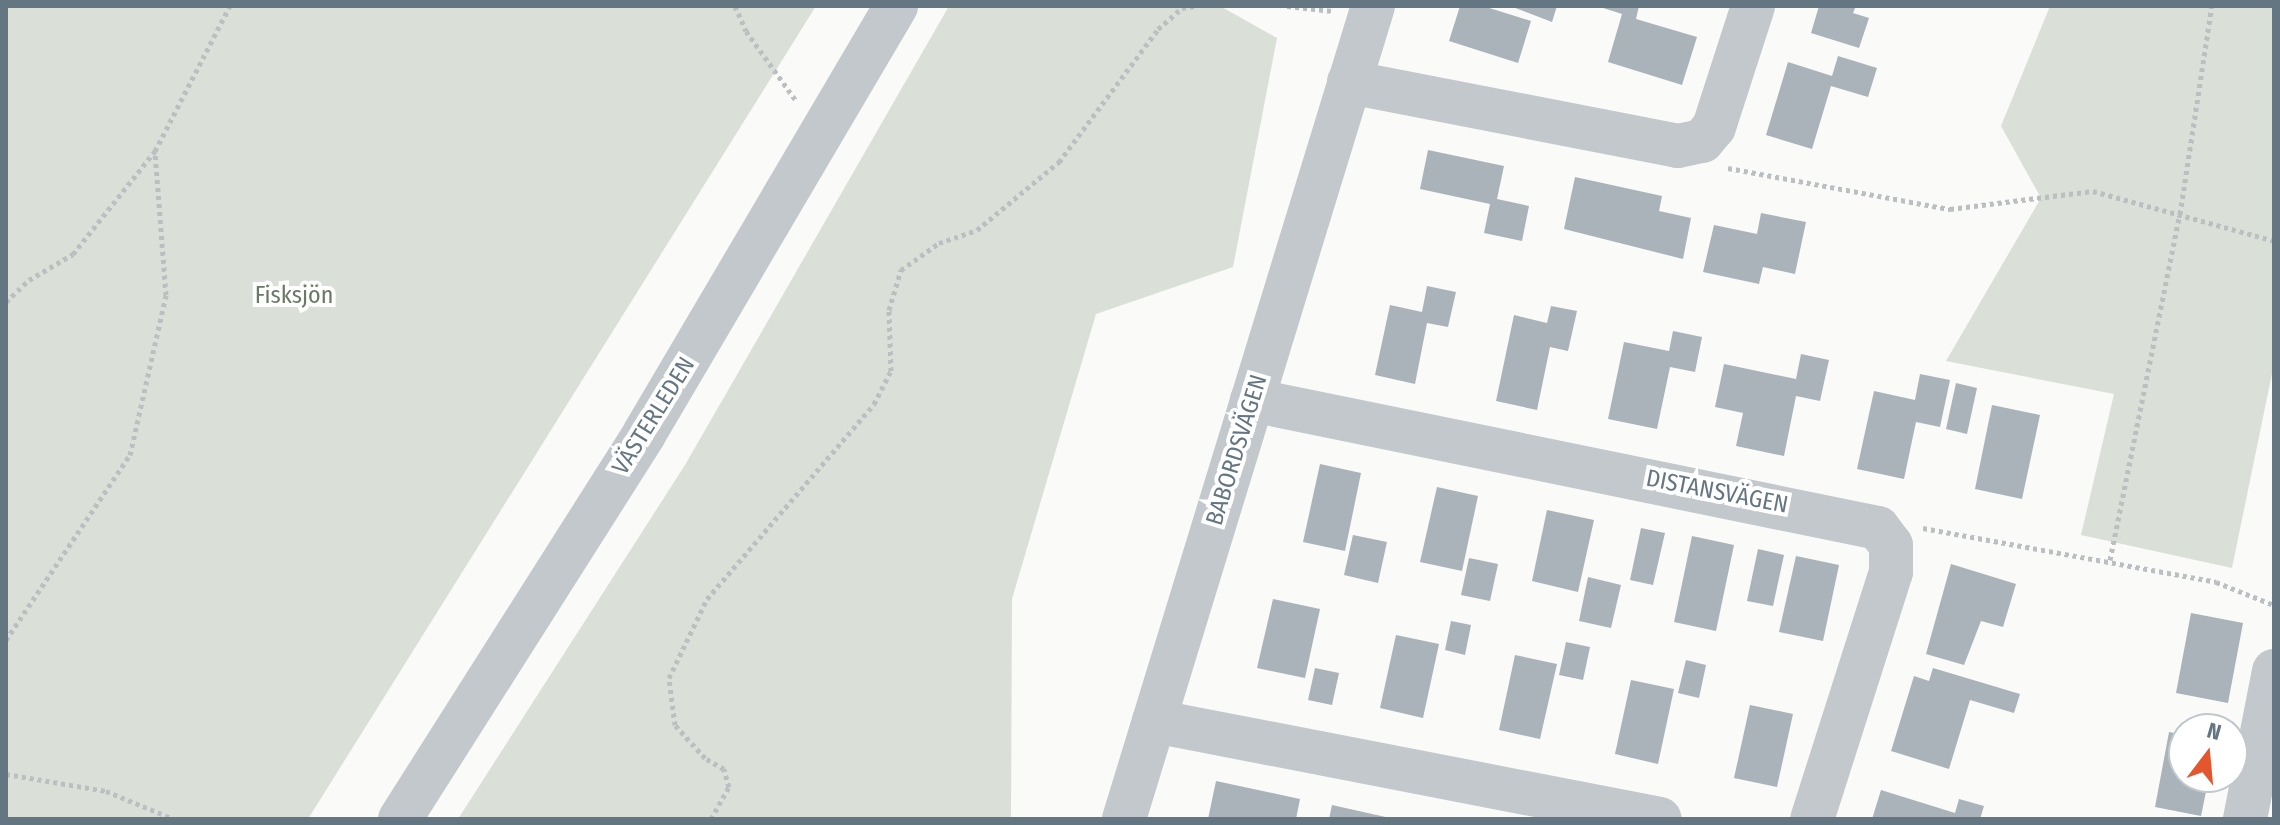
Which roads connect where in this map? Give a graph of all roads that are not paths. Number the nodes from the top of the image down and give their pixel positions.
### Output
1 (896, 6) edge
2 (1373, 6) edge
3 (1753, 6) edge
4 (1349, 82) junction
5 (1252, 400) junction
6 (2274, 671) edge
7 (1154, 721) junction
8 (400, 819) edge
9 (1124, 819) edge
10 (1660, 819) edge
11 (1812, 819) edge
12 (2245, 819) edge

1 - 8 street, VÄSTERLEDEN
2 - 4 street, BABORDSVÄGEN
3 - 4 street
4 - 5 street, BABORDSVÄGEN
5 - 7 street, BABORDSVÄGEN
5 - 11 street, DISTANSVÄGEN
6 - 12 street
7 - 9 street, BABORDSVÄGEN
7 - 10 street

